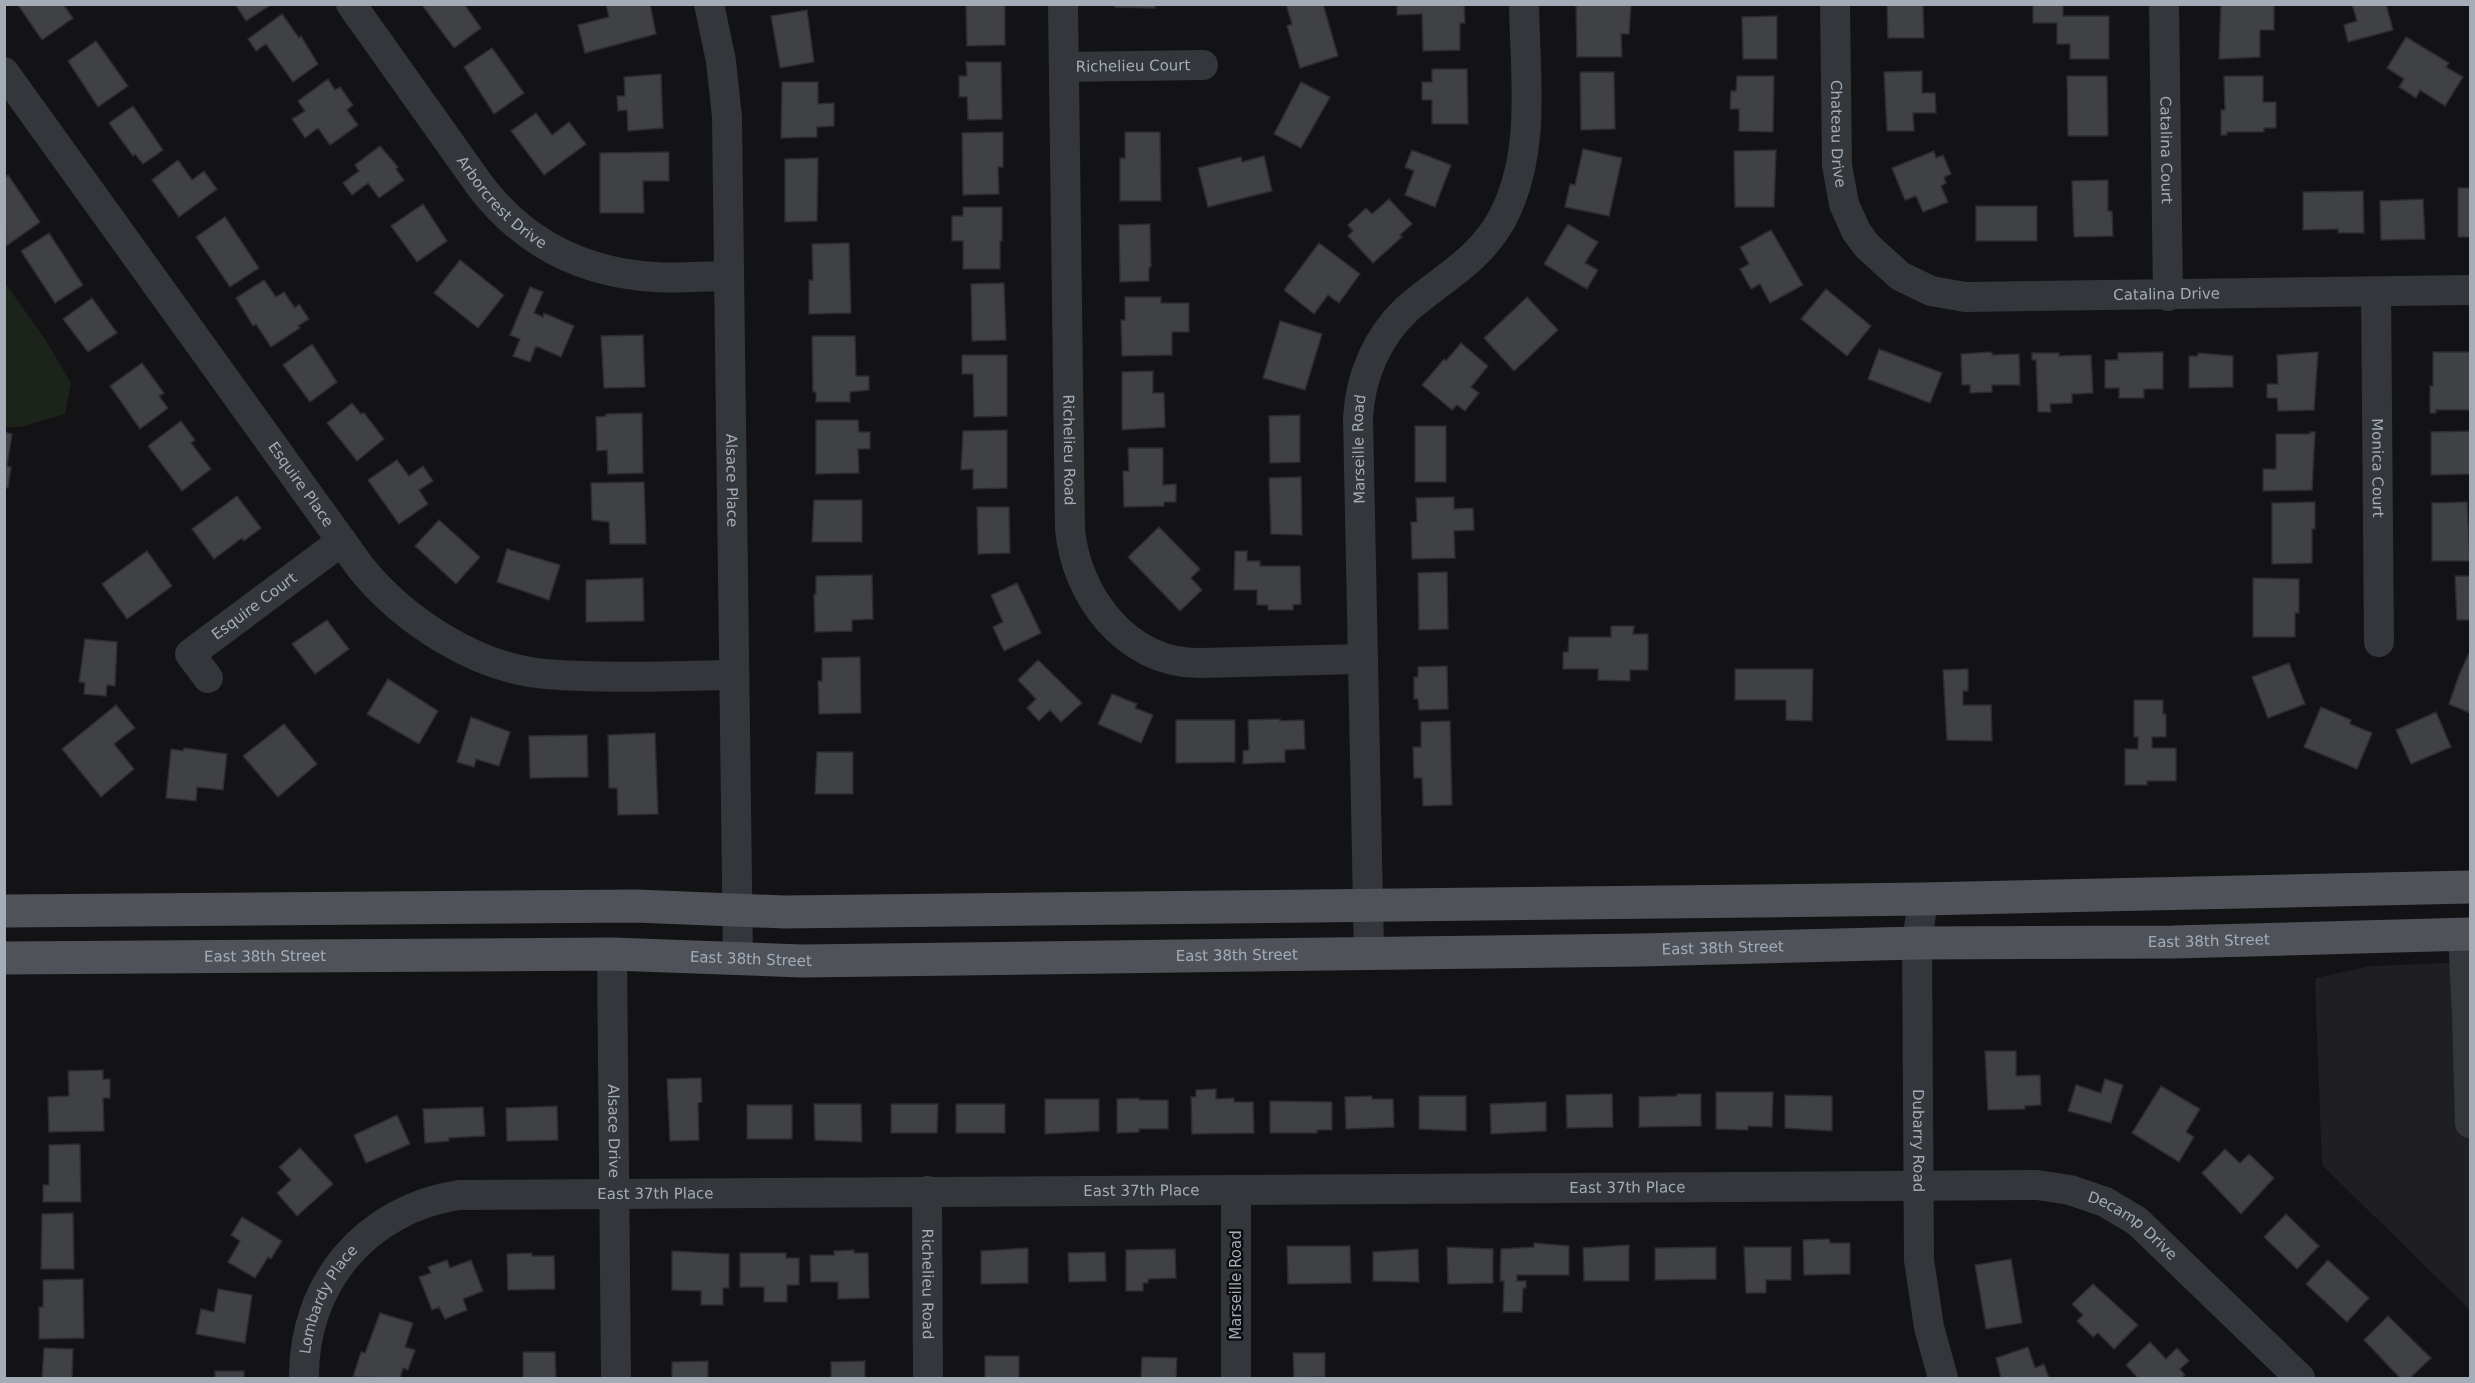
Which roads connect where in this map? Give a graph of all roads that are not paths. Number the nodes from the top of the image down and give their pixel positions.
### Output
1 (351, 4) edge
2 (709, 4) edge
3 (1063, 4) edge
4 (1524, 4) edge
5 (1834, 4) edge
6 (2164, 4) edge
7 (1203, 64) dead end
8 (1064, 67) junction
9 (4, 72) edge
10 (1874, 253) joint
11 (729, 276) junction
12 (2470, 290) edge
13 (2376, 292) junction
14 (2168, 296) junction
15 (342, 541) junction
16 (2379, 642) dead end
17 (1361, 659) junction
18 (733, 675) junction
19 (208, 678) dead end
20 (2470, 887) edge
21 (1923, 898) junction
22 (1368, 906) junction
23 (736, 910) junction
24 (4, 911) edge
25 (2467, 934) edge
26 (1917, 943) junction
27 (1369, 953) junction
28 (612, 954) junction
29 (4, 958) edge
30 (738, 959) junction
31 (2469, 1015) edge
32 (2470, 1123) edge
33 (1917, 1185) junction
34 (927, 1191) junction
35 (1236, 1191) junction
36 (614, 1195) junction
37 (374, 1230) joint
38 (304, 1378) edge
39 (616, 1378) edge
40 (928, 1378) edge
41 (1236, 1378) edge
42 (1943, 1378) edge
43 (2300, 1378) edge

1 - 11 street, Arborcrest Drive
2 - 11 street, Alsace Place
3 - 8 street, Richelieu Road
4 - 17 street, Marseille Road
5 - 10 street, Chateau Drive
6 - 14 street, Catalina Court
7 - 8 street, Richelieu Court
8 - 17 street, Richelieu Road
9 - 15 street, Esquire Place
10 - 14 street, Catalina Drive
11 - 18 street, Alsace Place
12 - 13 street, Catalina Drive
13 - 14 street, Catalina Drive
13 - 16 street, Monica Court
15 - 18 street, Esquire Place
15 - 19 street, Esquire Court
17 - 22 street, Marseille Road
18 - 23 street, Alsace Place
20 - 21 main road
21 - 22 main road
21 - 26 street, Dubarry Road
22 - 23 main road
22 - 27 street, Marseille Road
23 - 24 main road
23 - 30 street, Alsace Place
25 - 26 main road, East 38th Street
25 - 31 street
26 - 27 main road, East 38th Street
26 - 33 street, Dubarry Road
27 - 30 main road, East 38th Street
28 - 29 main road, East 38th Street
28 - 30 main road, East 38th Street
28 - 36 street, Alsace Drive
31 - 32 street
33 - 35 street, East 37th Place
33 - 42 street, Dubarry Road
33 - 43 street, Decamp Drive
34 - 35 street, East 37th Place
34 - 36 street, East 37th Place
34 - 40 street, Richelieu Road
35 - 41 street, Marseille Road
36 - 37 street, East 37th Place
36 - 39 street, Alsace Drive
37 - 38 street, Lombardy Place

